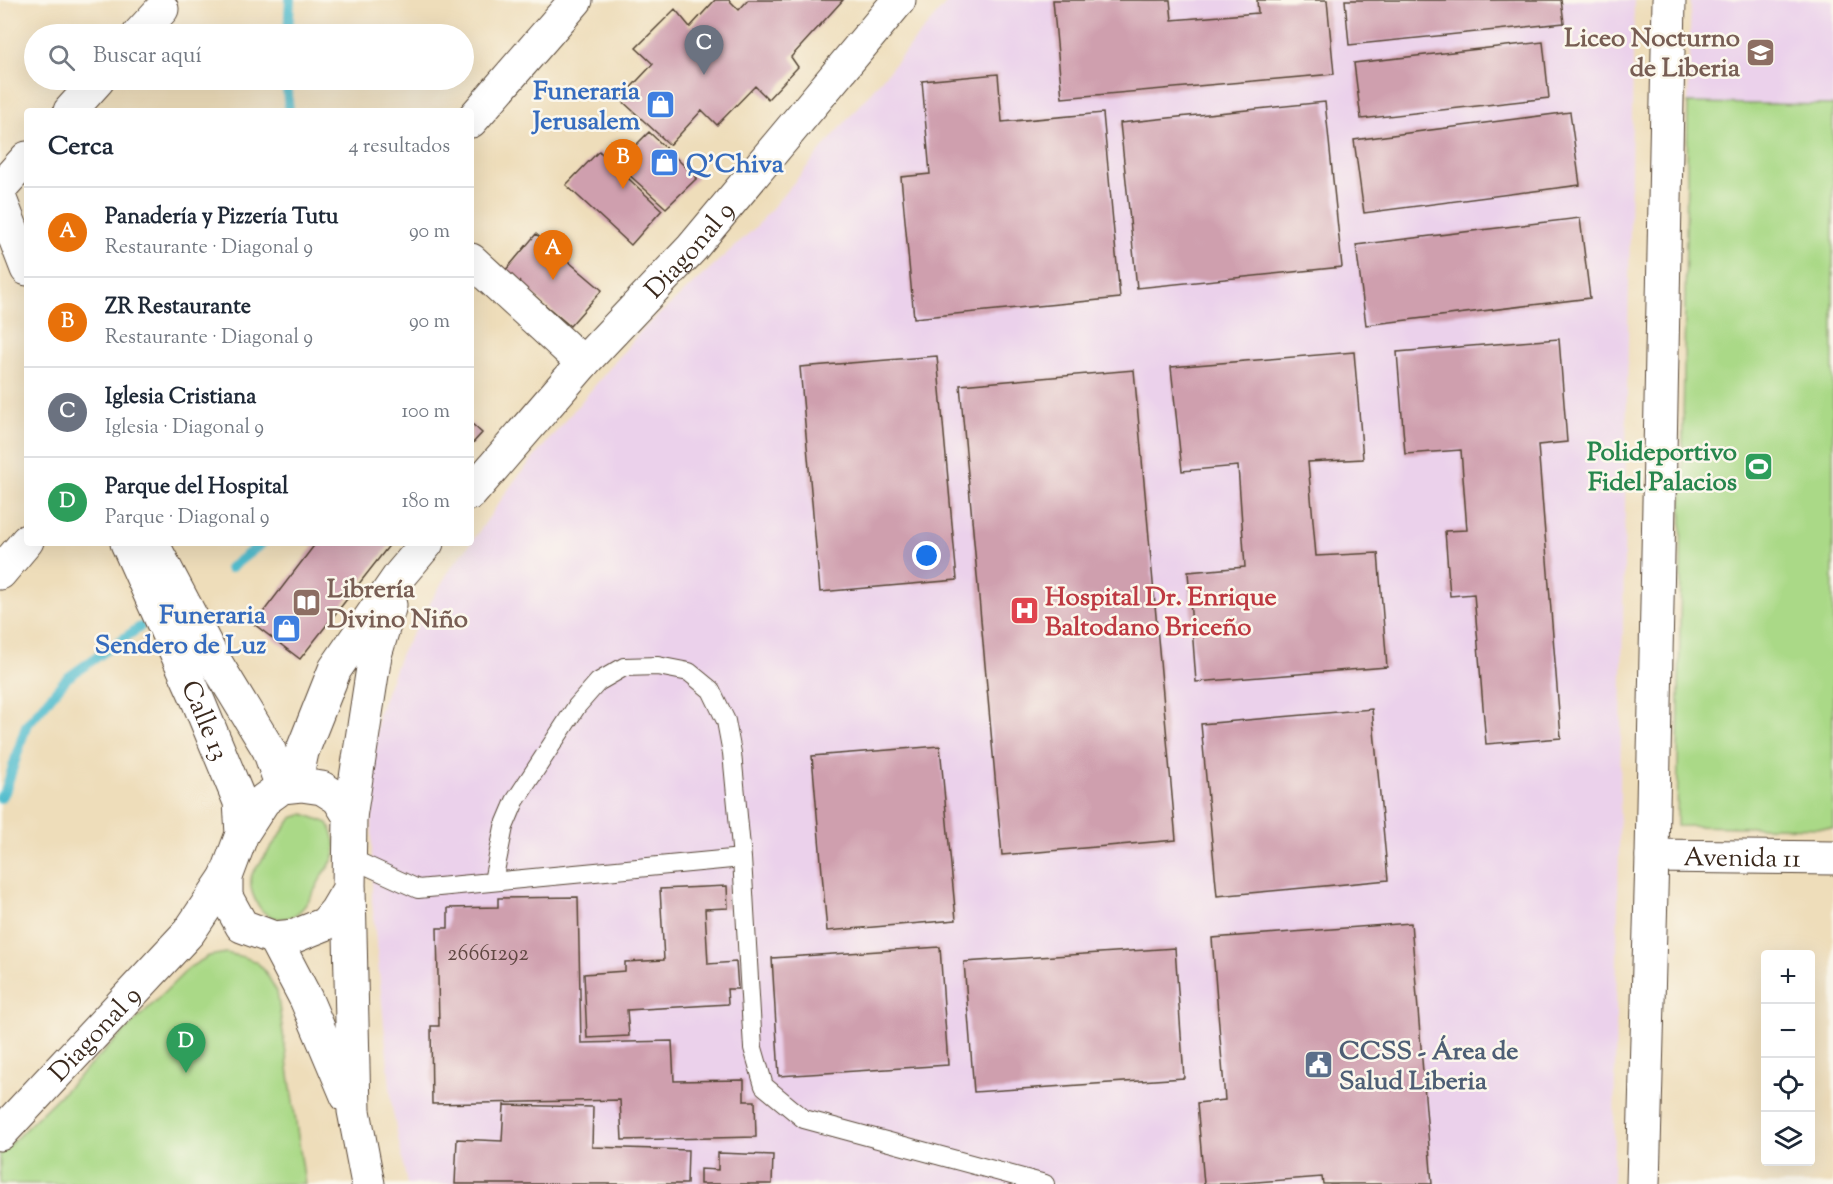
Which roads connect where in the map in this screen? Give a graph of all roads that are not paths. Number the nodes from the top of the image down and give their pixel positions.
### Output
1 (576, 0) edge
2 (899, 0) edge
3 (1669, 0) edge
4 (158, 3) edge
5 (145, 24) edge
6 (89, 90) edge
7 (73, 108) edge
8 (474, 119) edge
9 (24, 161) edge
10 (0, 188) edge
11 (0, 199) edge
12 (24, 261) edge
13 (474, 263) edge
14 (583, 363) junction
15 (474, 490) edge
16 (24, 545) edge
17 (128, 546) edge
18 (154, 546) edge
19 (424, 546) edge
20 (0, 573) edge
21 (399, 575) junction
22 (289, 786) junction
23 (350, 817) junction
24 (242, 834) junction
25 (1652, 856) junction
26 (350, 858) junction
27 (742, 858) junction
28 (1833, 858) edge
29 (226, 877) junction
30 (493, 881) junction
31 (349, 890) junction
32 (242, 926) junction
33 (189, 932) junction
34 (274, 938) junction
35 (354, 1111) junction
36 (0, 1134) edge
37 (368, 1184) edge
38 (1045, 1184) edge
39 (1643, 1184) edge

1 - 8 street
2 - 14 street, Diagonal 9
3 - 25 street
4 - 5 street
6 - 7 street
9 - 10 street
11 - 12 street
13 - 14 street
14 - 15 street, Diagonal 9
16 - 20 street
17 - 24 street, Calle 13
18 - 22 street, Calle 13
19 - 21 street
21 - 22 street
21 - 23 street
22 - 23 street
22 - 24 street
23 - 26 street
24 - 29 street
25 - 28 street, Avenida 11
25 - 39 street
26 - 30 lane
26 - 31 street
27 - 30 lane
27 - 30 lane
27 - 38 lane
29 - 32 street
29 - 33 street, Diagonal 9
31 - 34 street
31 - 35 street
32 - 33 street
32 - 34 street
33 - 36 street, Diagonal 9
34 - 35 street
35 - 37 street

